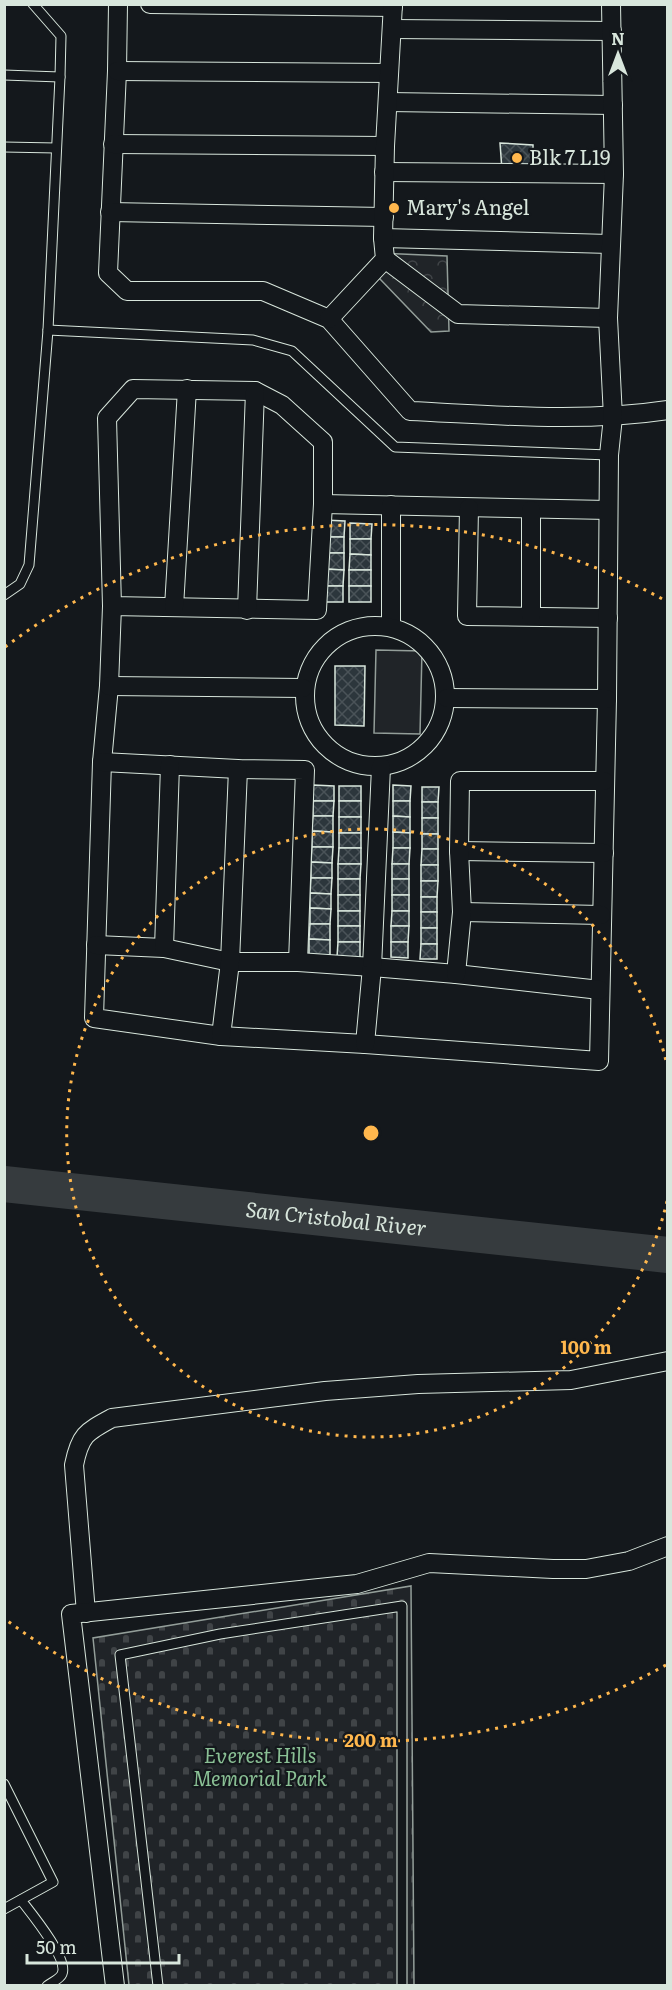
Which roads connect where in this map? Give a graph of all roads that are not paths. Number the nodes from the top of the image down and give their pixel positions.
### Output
1 (33, 4) edge
2 (118, 4) edge
3 (150, 4) edge
4 (611, 4) edge
5 (393, 6) edge
6 (393, 29) junction
7 (612, 31) junction
8 (117, 71) junction
9 (389, 73) junction
10 (4, 75) edge
11 (60, 77) junction
12 (388, 102) junction
13 (612, 105) junction
14 (114, 144) junction
15 (385, 146) junction
16 (4, 147) edge
17 (56, 148) junction
18 (384, 172) junction
19 (614, 174) junction
20 (110, 212) junction
21 (384, 217) junction
22 (383, 238) junction
23 (610, 244) junction
24 (386, 259) junction
25 (608, 318) junction
26 (329, 319) junction
27 (48, 330) junction
28 (187, 389) junction
29 (255, 391) junction
30 (668, 410) edge
31 (614, 417) junction
32 (609, 455) junction
33 (323, 504) junction
34 (391, 505) junction
35 (469, 508) junction
36 (531, 510) junction
37 (608, 510) junction
38 (4, 595) edge
39 (111, 606) junction
40 (174, 607) junction
41 (247, 610) junction
42 (531, 616) junction
43 (608, 618) junction
44 (391, 626) junction
45 (109, 686) junction
46 (303, 688) junction
47 (447, 698) junction
48 (607, 699) junction
49 (102, 762) junction
50 (170, 765) junction
51 (381, 767) junction
52 (238, 769) junction
53 (604, 781) junction
54 (459, 851) junction
55 (604, 853) junction
56 (462, 912) junction
57 (601, 915) junction
58 (96, 945) junction
59 (164, 948) junction
60 (230, 962) junction
61 (298, 962) junction
62 (372, 967) junction
63 (456, 974) junction
64 (600, 990) junction
65 (221, 1036) junction
66 (365, 1044) junction
67 (668, 1361) edge
68 (668, 1546) edge
69 (86, 1613) junction
70 (4, 1784) edge
71 (8, 1800) edge
72 (21, 1900) junction
73 (4, 1909) edge
74 (47, 1986) edge
75 (115, 1986) edge
76 (158, 1986) edge
77 (402, 1986) edge

1 - 11 lane
2 - 8 street
3 - 5 street
4 - 7 street
5 - 6 street
6 - 7 street
6 - 9 street
7 - 13 street
8 - 9 street
8 - 14 street
9 - 12 street
10 - 11 lane
11 - 17 lane
12 - 13 street
12 - 15 street
13 - 19 street
14 - 15 street
14 - 20 street
15 - 18 street
16 - 17 lane
17 - 27 lane
18 - 19 street
18 - 21 street
19 - 23 street
20 - 21 street
20 - 26 street
21 - 22 street
22 - 23 street
22 - 24 street
23 - 25 street
24 - 25 street
24 - 26 street
25 - 31 street
26 - 31 street
27 - 32 lane
27 - 38 lane
28 - 29 street
28 - 39 street
28 - 40 street
29 - 33 street
29 - 41 street
30 - 31 street
31 - 32 street
32 - 37 street
33 - 34 street
33 - 41 street
34 - 35 street
34 - 44 street
35 - 36 street
35 - 42 street
36 - 37 street
36 - 42 street
37 - 43 street
39 - 40 street
39 - 45 street
40 - 41 street
42 - 43 street
43 - 48 street
44 - 46 street
44 - 47 street
45 - 46 street
45 - 49 street
46 - 51 street
47 - 48 street
47 - 51 street
48 - 53 street
49 - 50 street
49 - 58 street
50 - 52 street
50 - 59 street
51 - 62 street
52 - 60 street
52 - 61 street
53 - 54 street
53 - 55 street
54 - 55 street
54 - 56 street
55 - 57 street
56 - 57 street
56 - 63 street
57 - 64 street
58 - 59 street
58 - 65 street
59 - 60 street
60 - 61 street
60 - 65 street
61 - 62 street
62 - 63 street
62 - 66 street
63 - 64 street
64 - 66 street
65 - 66 street
67 - 69 street
68 - 69 street
69 - 75 street
70 - 71 lane
71 - 72 lane
72 - 73 lane
72 - 74 lane
76 - 77 lane

